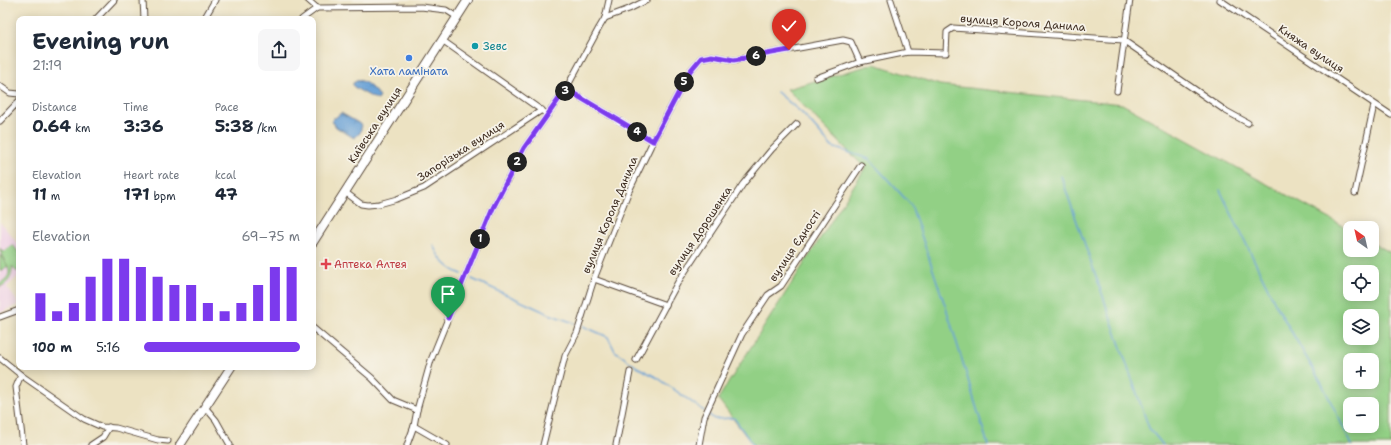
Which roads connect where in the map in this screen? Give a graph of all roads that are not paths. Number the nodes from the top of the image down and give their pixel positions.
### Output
1 (114, 0) edge
2 (143, 0) edge
3 (215, 0) edge
4 (308, 0) edge
5 (468, 0) edge
6 (610, 0) edge
7 (647, 0) edge
8 (891, 0) edge
9 (1130, 0) edge
10 (1220, 0) edge
11 (317, 8) junction
12 (99, 16) edge
13 (144, 16) edge
14 (206, 16) edge
15 (306, 16) edge
16 (457, 17) junction
17 (605, 18) junction
18 (442, 40) junction
19 (1123, 40) junction
20 (908, 52) junction
21 (860, 62) junction
22 (816, 78) dead end
23 (0, 86) edge
24 (566, 89) junction
25 (1116, 91) dead end
26 (16, 93) edge
27 (16, 104) edge
28 (1374, 105) junction
29 (542, 110) junction
30 (548, 115) junction
31 (1391, 115) edge
32 (0, 121) edge
33 (1248, 123) dead end
34 (797, 124) dead end
35 (653, 141) junction
36 (861, 164) dead end
37 (345, 192) junction
38 (1355, 193) dead end
39 (316, 237) edge
40 (594, 279) junction
41 (666, 305) junction
42 (16, 311) edge
43 (0, 317) edge
44 (316, 331) edge
45 (1, 359) edge
46 (636, 360) dead end
47 (229, 370) edge
48 (630, 372) dead end
49 (22, 375) junction
50 (205, 407) junction
51 (417, 410) junction
52 (414, 426) junction
53 (109, 427) junction
54 (168, 441) dead end
55 (23, 445) edge
56 (90, 445) edge
57 (180, 445) edge
58 (230, 445) edge
59 (407, 445) edge
60 (447, 445) edge
61 (543, 445) edge
62 (616, 445) edge
63 (699, 445) edge

1 - 12 street
2 - 13 street
3 - 14 street
4 - 11 street
5 - 16 main road, Київська вулиця
6 - 17 street
7 - 17 street
8 - 20 street
9 - 19 street
10 - 28 street, Княжа вулиця
11 - 15 street
11 - 16 street
16 - 18 main road, Київська вулиця
17 - 24 street
18 - 29 street
18 - 37 main road, Київська вулиця
19 - 20 street, вулиця Короля Данила
19 - 25 street
19 - 33 street
20 - 21 street, вулиця Короля Данила
21 - 22 street
21 - 35 street, вулиця Короля Данила
23 - 26 street
24 - 30 street
24 - 35 street
27 - 32 street
28 - 31 street, Княжа вулиця
28 - 38 street
29 - 30 street
29 - 37 street, Запорізька вулиця
30 - 51 street
34 - 41 street, вулиця Дорошенка
35 - 40 street, вулиця Короля Данила
36 - 63 street, вулиця Єдності
37 - 39 main road, Київська вулиця
40 - 41 street
40 - 61 street, вулиця Короля Данила
41 - 46 street, вулиця Дорошенка
42 - 43 street
44 - 51 street
45 - 49 street
47 - 50 main road
48 - 62 street
49 - 53 street
49 - 55 street
50 - 57 main road
50 - 58 street
51 - 52 street
52 - 59 street
52 - 60 street
53 - 54 street
53 - 56 street

